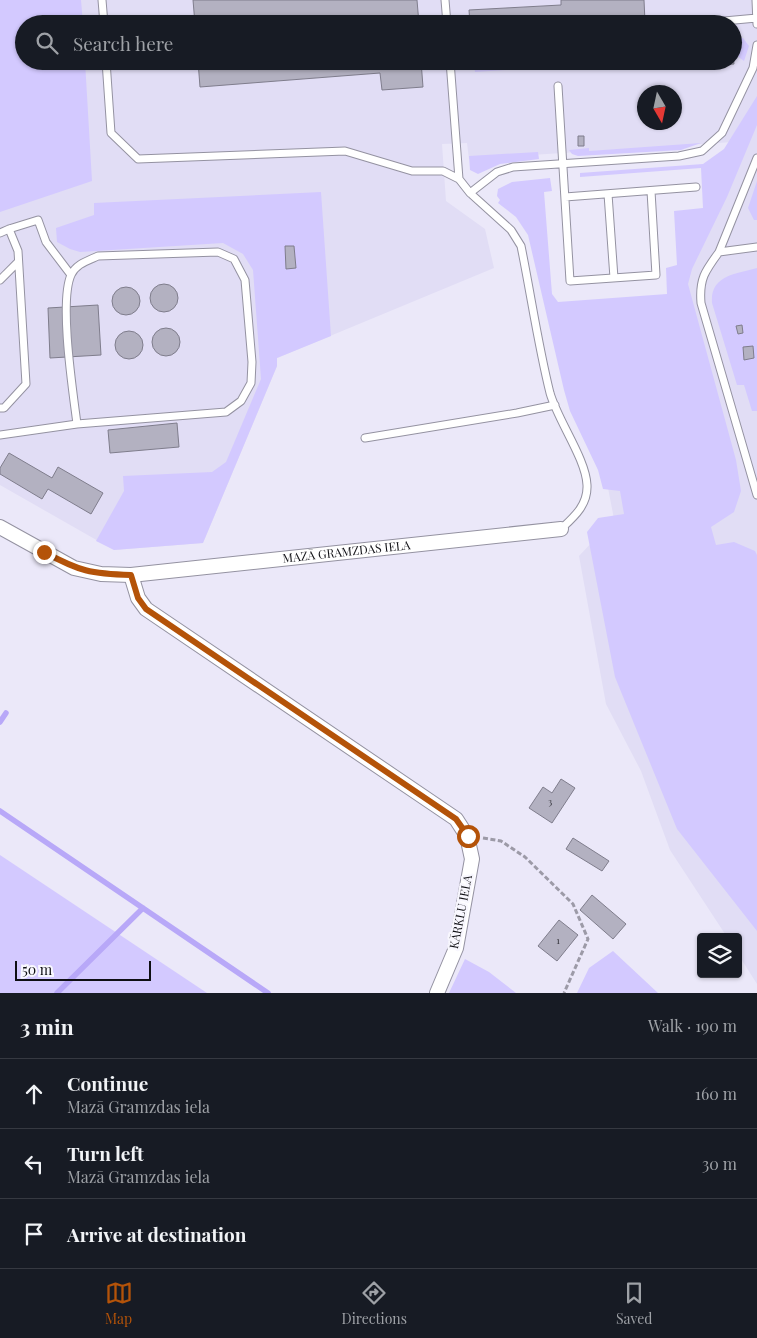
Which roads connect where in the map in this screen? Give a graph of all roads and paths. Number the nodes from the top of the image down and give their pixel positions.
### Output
1 (102, 0) edge
2 (445, 0) edge
3 (756, 0) edge
4 (103, 15) edge
5 (446, 15) edge
6 (757, 18) edge
7 (742, 19) edge
8 (757, 24) edge
9 (757, 45) edge
10 (107, 70) edge
11 (451, 70) edge
12 (558, 86) dead end
13 (757, 158) edge
14 (562, 165) junction
15 (460, 179) junction
16 (696, 188) dead end
17 (651, 191) junction
18 (470, 194) junction
19 (608, 194) junction
20 (565, 197) junction
21 (9, 229) junction
22 (0, 233) edge
23 (757, 247) edge
24 (719, 252) junction
25 (18, 262) junction
26 (71, 275) junction
27 (614, 278) junction
28 (0, 280) edge
29 (555, 404) junction
30 (0, 408) edge
31 (77, 424) junction
32 (0, 435) edge
33 (365, 438) dead end
34 (757, 496) edge
35 (0, 527) edge
36 (561, 529) joint
37 (131, 575) junction
38 (468, 836) junction
39 (437, 993) edge
40 (564, 993) edge

1 - 4 lane
2 - 5 lane
3 - 6 lane
6 - 7 lane
6 - 8 lane
9 - 14 lane
10 - 15 lane
11 - 15 lane
12 - 14 lane
13 - 24 lane
14 - 18 lane
14 - 20 lane
15 - 18 lane
16 - 17 lane
17 - 19 lane
17 - 27 lane
18 - 29 lane
19 - 20 lane
19 - 27 lane
20 - 27 lane
21 - 22 lane
21 - 25 lane
21 - 26 lane
23 - 24 lane
24 - 34 lane
25 - 28 lane
25 - 30 lane
26 - 31 lane
26 - 31 lane
29 - 33 lane
29 - 36 lane
31 - 32 lane
35 - 37 street, MAZĀ GRAMZDAS IELA
36 - 37 street, MAZĀ GRAMZDAS IELA
37 - 38 street
38 - 39 street, KĀRKLU IELA
38 - 40 path

